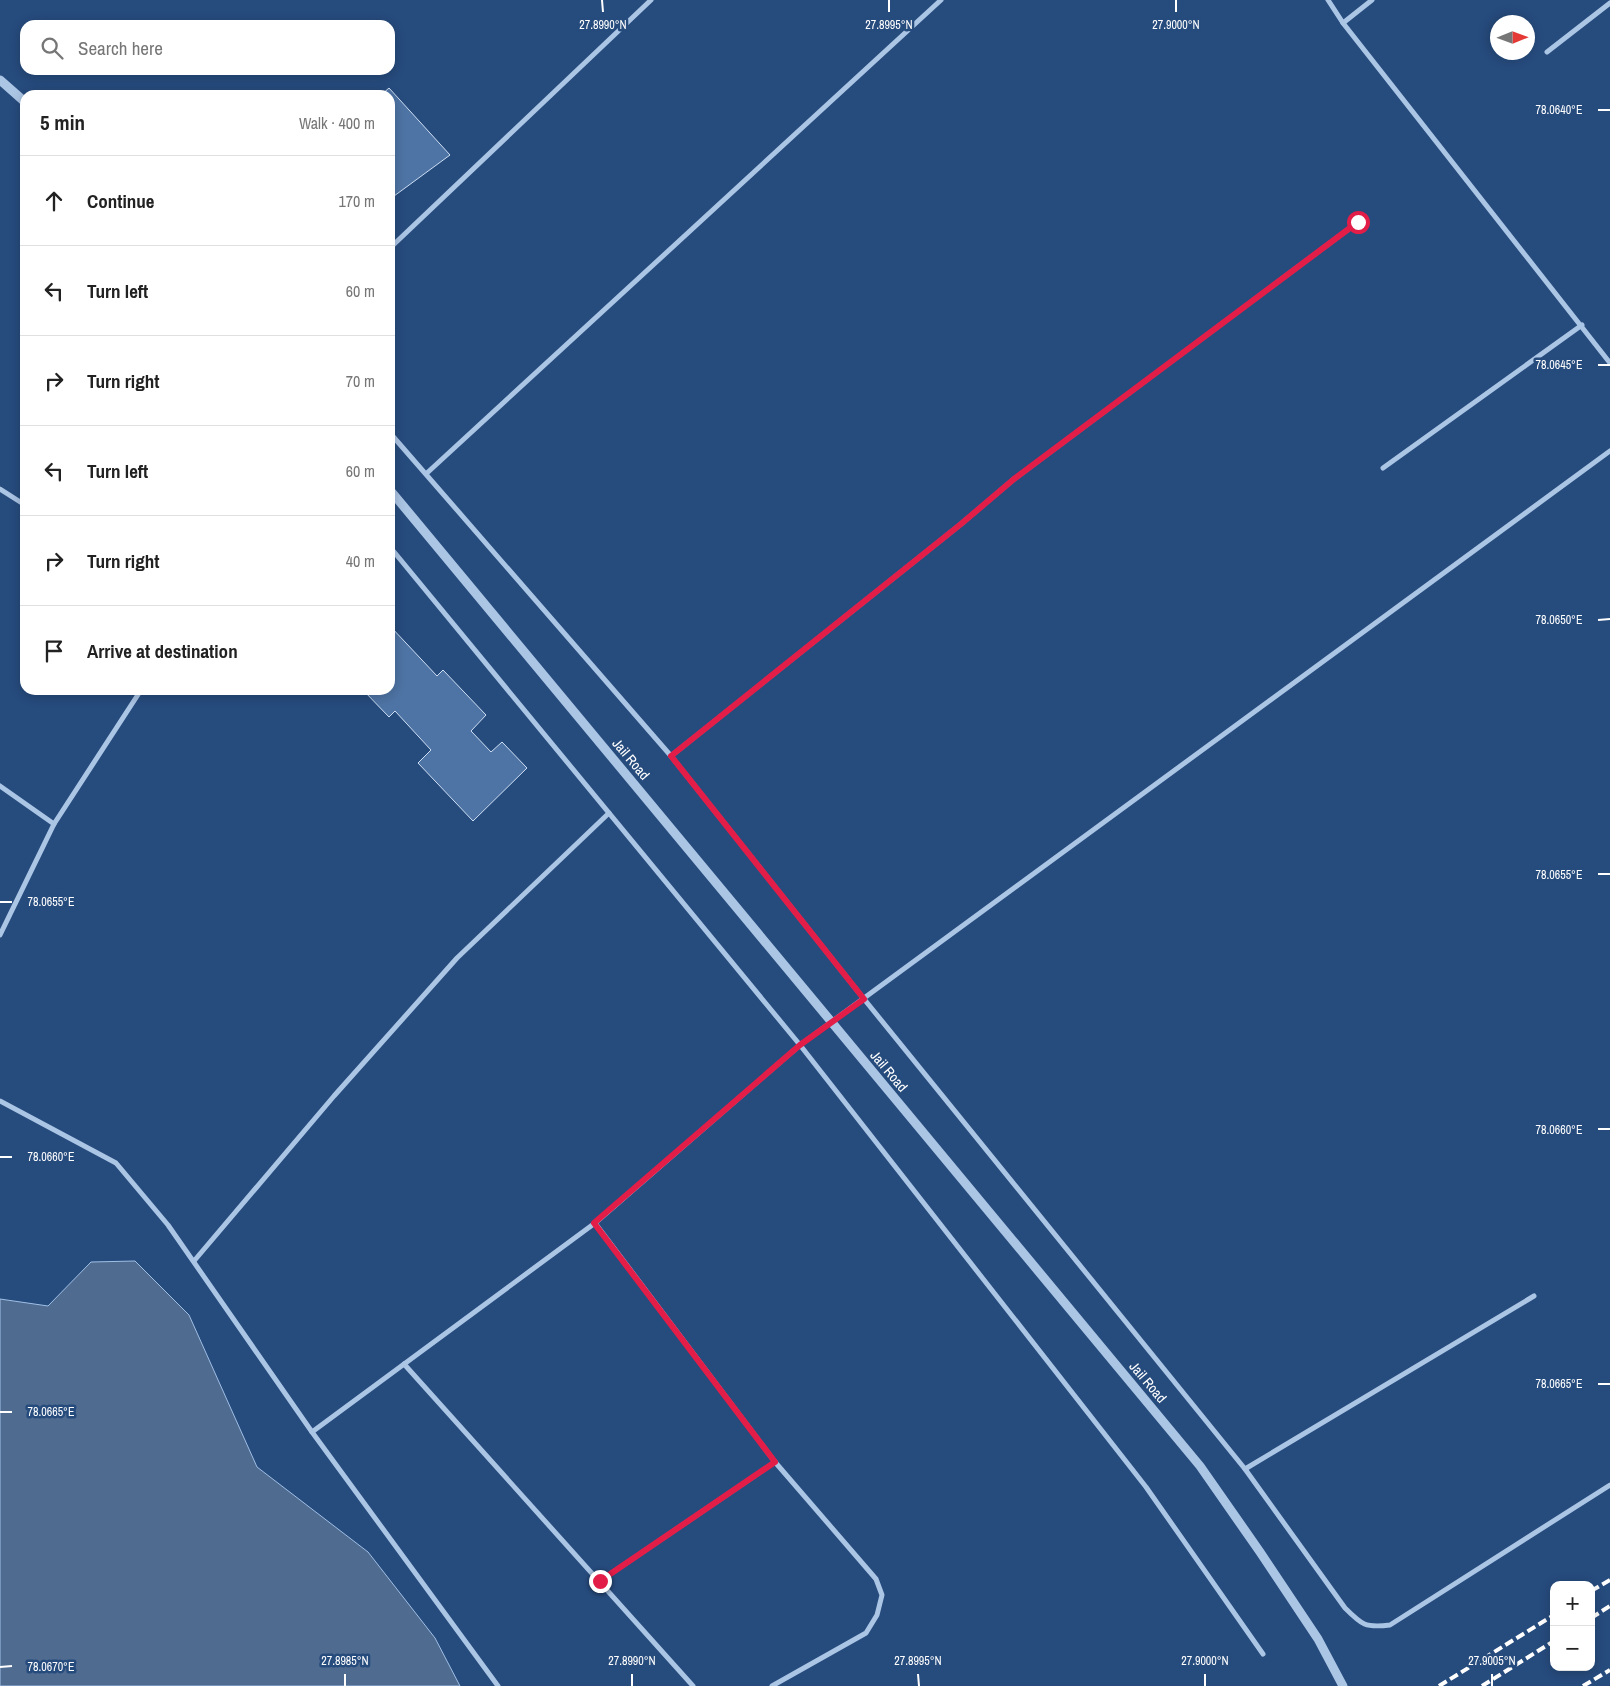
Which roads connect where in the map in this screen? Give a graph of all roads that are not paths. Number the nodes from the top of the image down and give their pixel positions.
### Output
1 (651, 0) edge
2 (942, 0) edge
3 (1328, 0) edge
4 (1372, 0) edge
5 (1610, 3) edge
6 (1343, 23) junction
7 (1547, 52) dead end
8 (0, 80) edge
9 (20, 98) edge
10 (1358, 222) dead end
11 (395, 243) edge
12 (1582, 325) junction
13 (1610, 363) edge
14 (395, 439) edge
15 (1610, 451) edge
16 (1383, 468) dead end
17 (426, 474) junction
18 (0, 489) edge
19 (395, 496) edge
20 (20, 502) edge
21 (395, 553) edge
22 (138, 695) edge
23 (671, 756) junction
24 (0, 786) edge
25 (609, 813) junction
26 (54, 824) junction
27 (0, 935) edge
28 (864, 999) junction
29 (800, 1045) junction
30 (0, 1101) edge
31 (594, 1223) junction
32 (194, 1261) junction
33 (1534, 1296) dead end
34 (404, 1364) junction
35 (312, 1432) junction
36 (775, 1462) junction
37 (1245, 1469) junction
38 (1610, 1485) edge
39 (600, 1581) junction
40 (1263, 1654) dead end
41 (498, 1686) edge
42 (693, 1686) edge
43 (772, 1686) edge
44 (1343, 1686) edge

1 - 11 street
2 - 17 street
3 - 6 street
4 - 6 street
5 - 7 street
6 - 12 street
8 - 9 street
10 - 23 street
12 - 13 street
12 - 16 street
14 - 17 street
15 - 28 street
17 - 23 street
18 - 20 street
19 - 44 street, Jail Road, bridge
21 - 25 street
22 - 26 street
23 - 28 street
24 - 26 street
25 - 29 street
25 - 32 street
26 - 27 street
28 - 29 street
28 - 37 street
29 - 31 street
29 - 40 street
30 - 32 street
31 - 34 street
31 - 36 street
32 - 35 street
33 - 37 street
34 - 35 street
34 - 39 street
35 - 41 street
36 - 39 street
36 - 43 street
37 - 38 street
39 - 42 street

